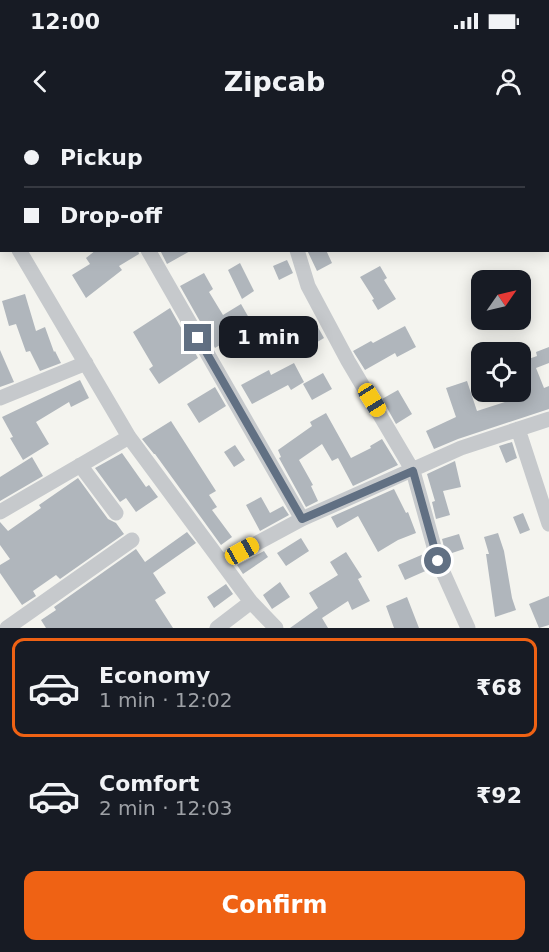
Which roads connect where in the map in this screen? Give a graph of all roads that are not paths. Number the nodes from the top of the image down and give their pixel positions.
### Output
1 (20, 252) edge
2 (149, 252) edge
3 (298, 252) edge
4 (86, 363) junction
5 (0, 398) edge
6 (549, 418) edge
7 (518, 429) junction
8 (129, 437) junction
9 (80, 465) junction
10 (413, 471) junction
11 (0, 512) edge
12 (116, 513) dead end
13 (302, 519) junction
14 (549, 524) edge
15 (132, 540) dead end
16 (222, 562) junction
17 (251, 602) junction
18 (8, 628) edge
19 (217, 628) edge
20 (276, 628) edge
21 (468, 628) edge

1 - 4 street
2 - 13 street
3 - 10 street
4 - 5 street
4 - 8 street
6 - 7 street
7 - 10 street
7 - 14 street
8 - 9 street
8 - 16 street
9 - 11 street
9 - 12 street
10 - 13 street
10 - 21 street
13 - 16 street
15 - 18 street
16 - 17 street
17 - 19 street
17 - 20 street

